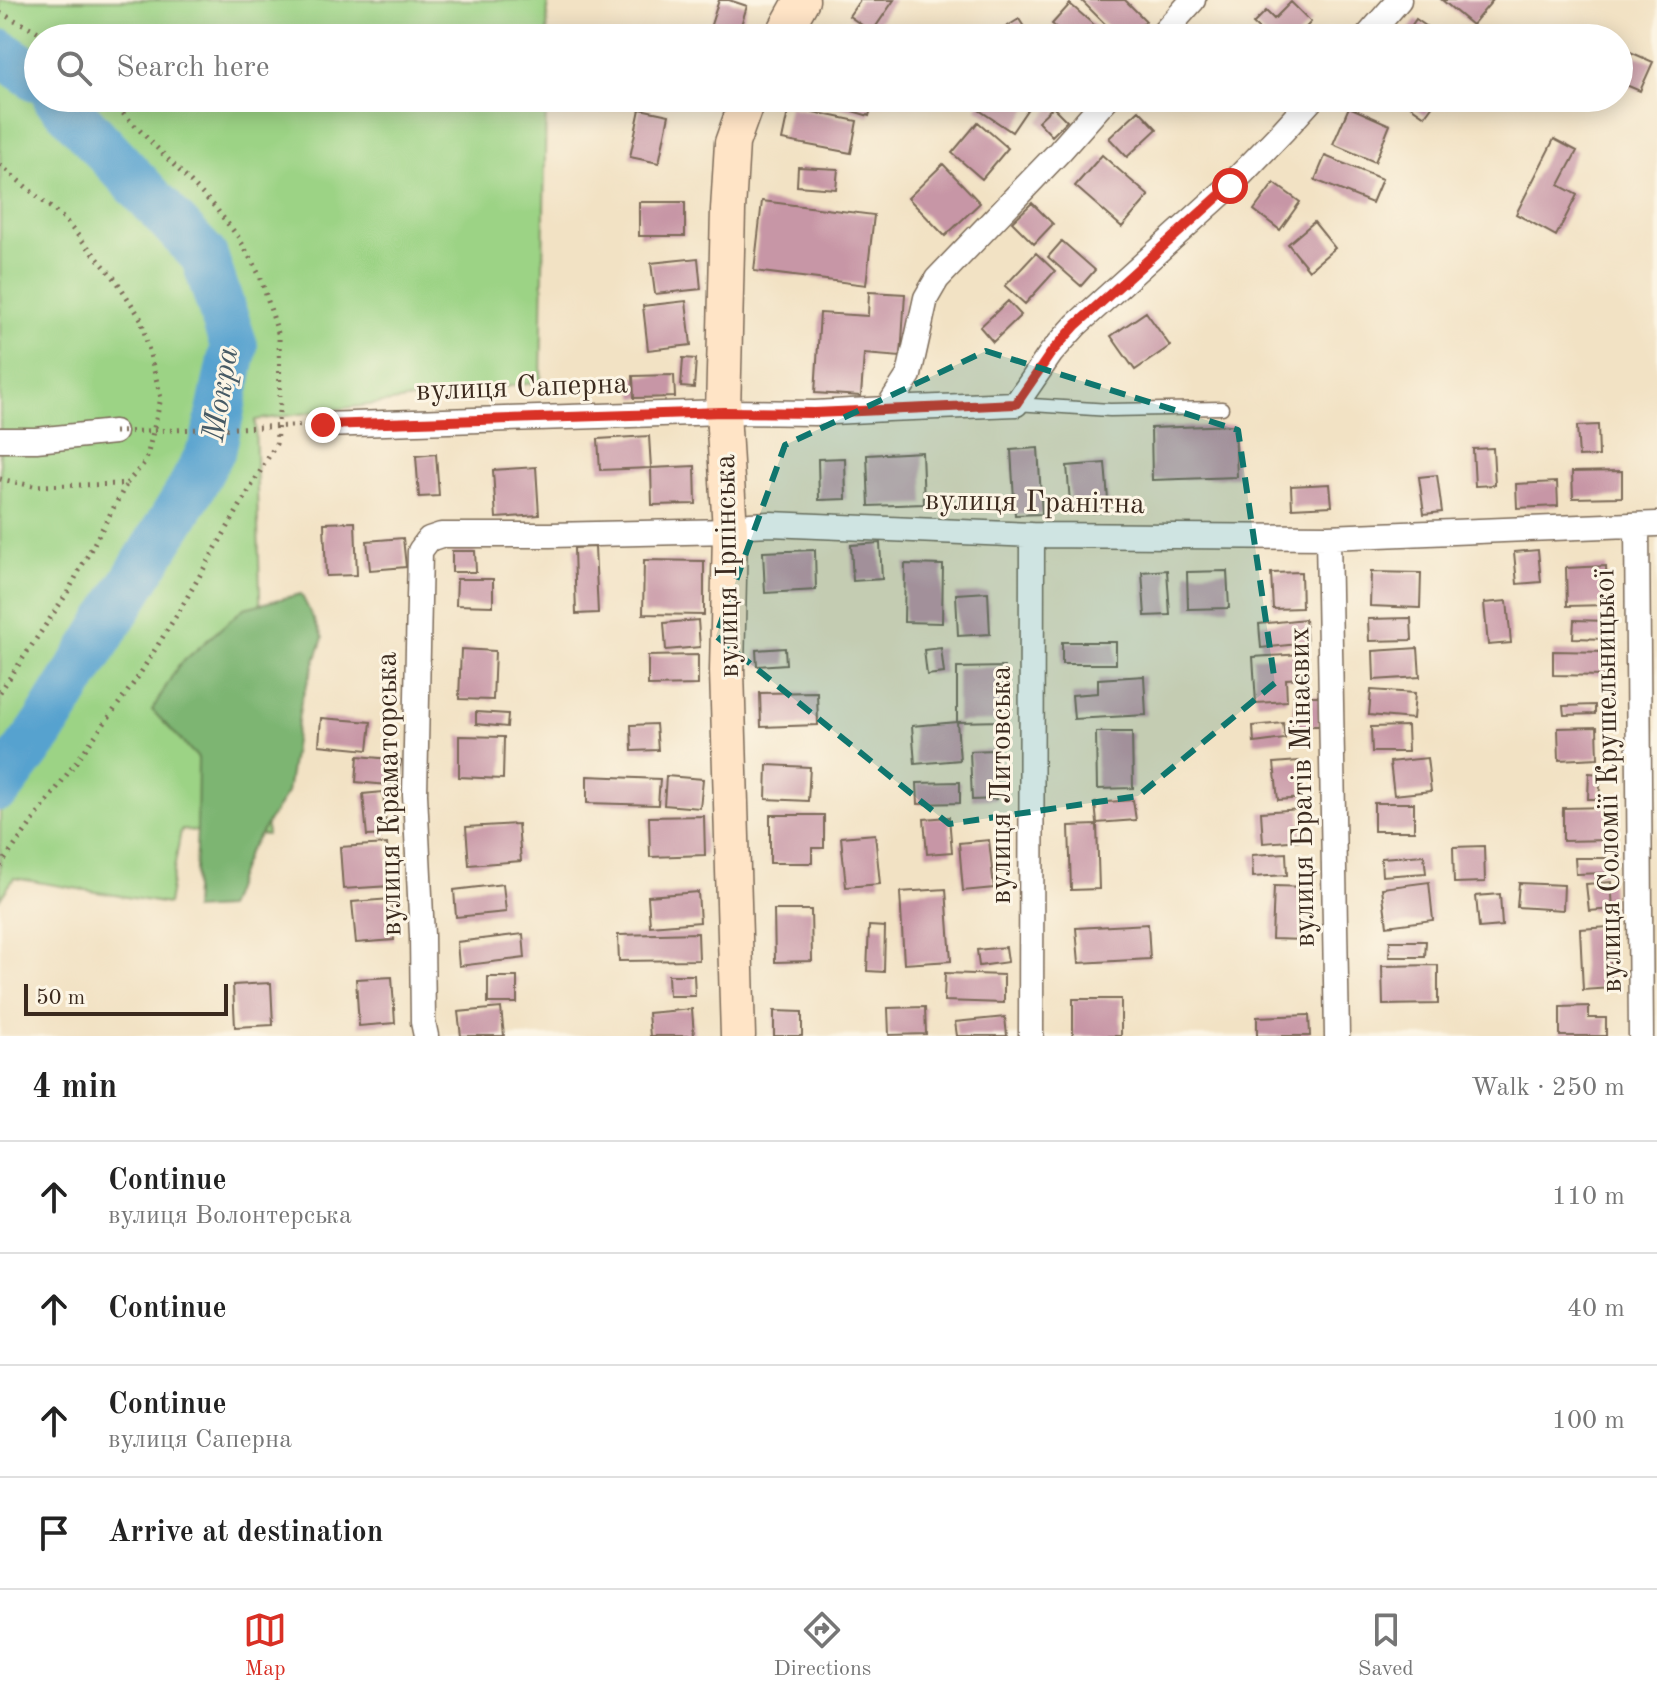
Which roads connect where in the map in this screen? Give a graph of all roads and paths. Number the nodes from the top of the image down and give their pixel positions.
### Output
1 (802, 0) edge
2 (1193, 0) edge
3 (1399, 0) edge
4 (0, 13) edge
5 (789, 24) edge
6 (1172, 24) edge
7 (1378, 24) edge
8 (24, 25) edge
9 (122, 112) edge
10 (743, 112) edge
11 (1095, 112) edge
12 (1300, 112) edge
13 (0, 165) edge
14 (1016, 404) junction
15 (1222, 408) dead end
16 (887, 409) junction
17 (723, 412) junction
18 (323, 425) joint
19 (114, 432) joint
20 (0, 440) edge
21 (0, 479) edge
22 (126, 484) junction
23 (1647, 525) edge
24 (730, 531) junction
25 (1032, 535) junction
26 (1328, 537) junction
27 (420, 551) joint
28 (0, 692) edge
29 (0, 866) edge
30 (426, 1036) edge
31 (738, 1036) edge
32 (1031, 1036) edge
33 (1337, 1036) edge
34 (1641, 1036) edge

1 - 5 street
2 - 6 street
3 - 7 street
4 - 8 path
9 - 29 path
10 - 17 street, вулиця Ірпінська
11 - 16 street
12 - 14 street
13 - 22 path
14 - 15 lane
14 - 16 street, вулиця Саперна
16 - 17 street, вулиця Саперна
17 - 18 street, вулиця Саперна
17 - 24 street, вулиця Ірпінська
18 - 19 path, bridge
19 - 20 street
21 - 22 path
22 - 28 path
23 - 26 street, вулиця Гранітна
23 - 34 street, вулиця Соломії Крушельницької
24 - 25 street, вулиця Гранітна
24 - 27 street, вулиця Гранітна
24 - 31 street, вулиця Ірпінська
25 - 26 street, вулиця Гранітна
25 - 32 street, вулиця Литовська
26 - 33 street, вулиця Братів Мінаєвих
27 - 30 street, вулиця Краматорська

